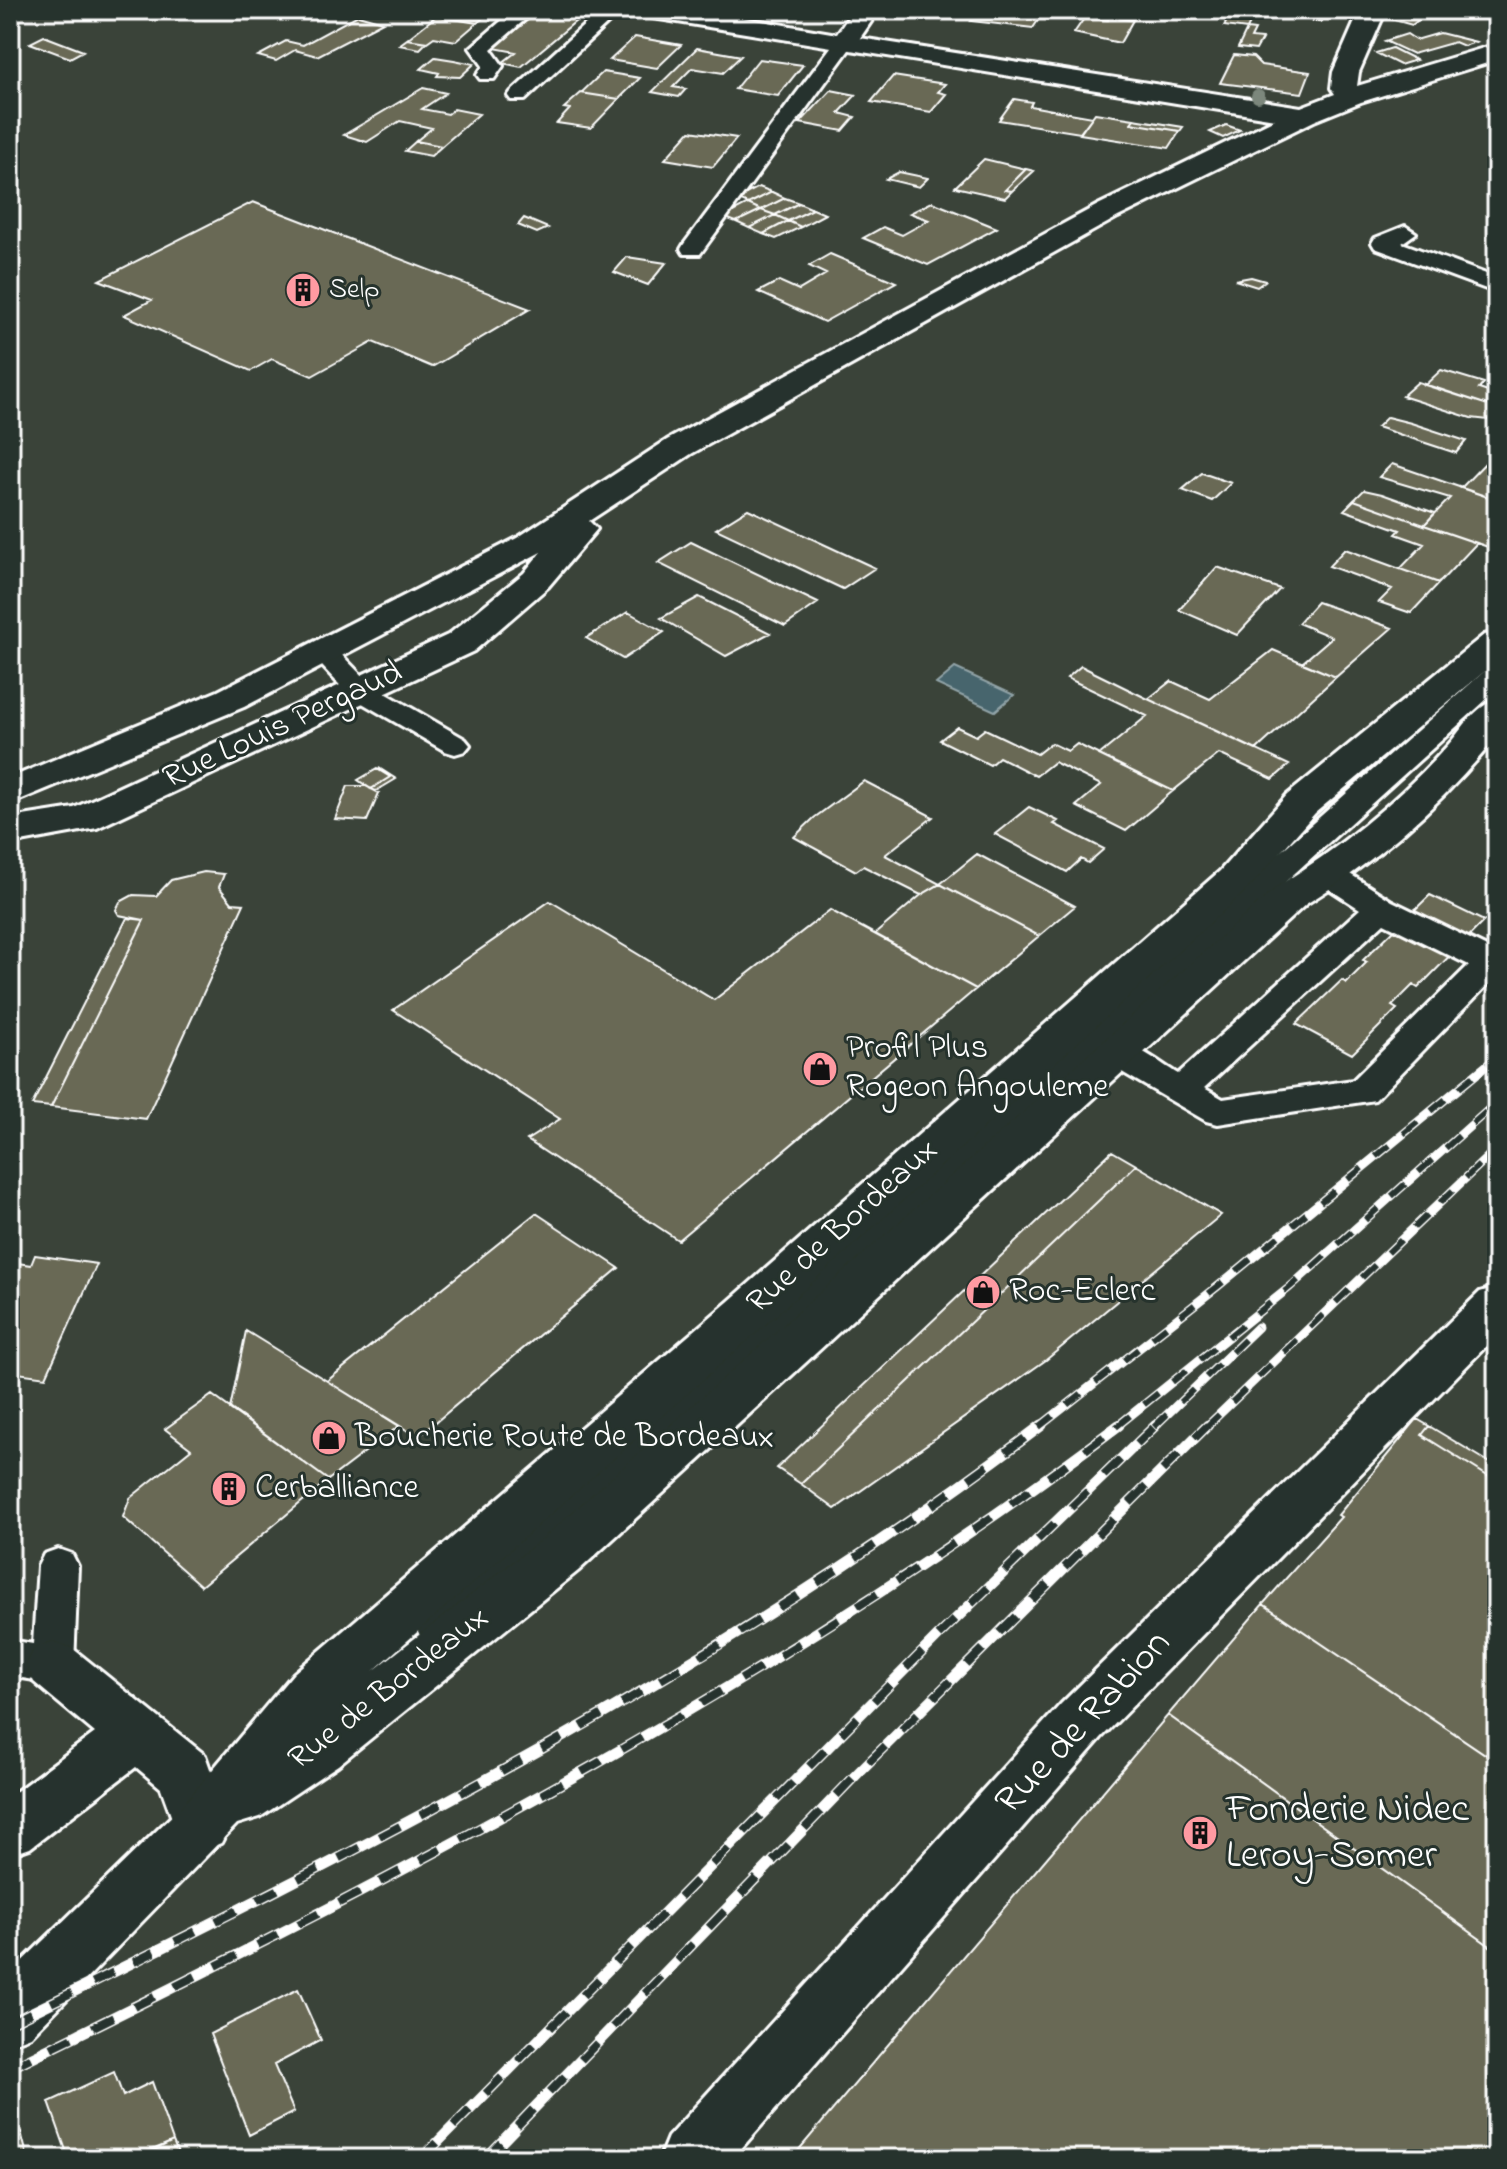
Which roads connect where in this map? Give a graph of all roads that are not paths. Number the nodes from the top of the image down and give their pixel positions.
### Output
1 (526, 10) edge
2 (612, 10) edge
3 (653, 10) edge
4 (866, 10) edge
5 (1373, 10) edge
6 (844, 43) junction
7 (1497, 52) edge
8 (487, 75) dead end
9 (518, 96) dead end
10 (1352, 96) junction
11 (1304, 115) junction
12 (1405, 233) dead end
13 (692, 249) dead end
14 (1497, 286) edge
15 (533, 562) junction
16 (1497, 643) edge
17 (323, 652) junction
18 (1497, 675) edge
19 (360, 690) junction
20 (1492, 718) edge
21 (455, 745) dead end
22 (10, 792) edge
23 (10, 831) edge
24 (1328, 874) junction
25 (1381, 908) junction
26 (1115, 1053) junction
27 (1181, 1090) junction
28 (1497, 1305) edge
29 (58, 1566) dead end
30 (32, 1662) edge
31 (344, 1728) junction
32 (136, 1735) junction
33 (201, 1825) junction
34 (10, 1829) edge
35 (10, 2015) edge
36 (690, 2159) edge

1 - 8 lane
2 - 9 lane
3 - 6 street
4 - 6 street
5 - 10 street
6 - 11 street
6 - 13 lane
7 - 10 street, Rue Louis Pergaud
10 - 11 street, Rue Louis Pergaud
11 - 15 street, Rue Louis Pergaud
12 - 14 lane
15 - 17 street, Rue Louis Pergaud
15 - 19 street, Rue Louis Pergaud
16 - 33 street, Rue de Bordeaux
17 - 19 lane
17 - 22 street, Rue Louis Pergaud
18 - 31 lane
19 - 21 lane
19 - 23 street, Rue Louis Pergaud
20 - 24 street, Rue de Bordeaux
24 - 25 lane
24 - 26 street, Rue de Bordeaux
25 - 27 lane
25 - 27 lane
26 - 27 lane
26 - 31 street, Rue de Bordeaux
28 - 36 street, Rue de Rabion
29 - 30 lane
30 - 32 street
31 - 33 street, Rue de Bordeaux
32 - 33 street
32 - 34 street
33 - 35 street, Rue de Bordeaux

